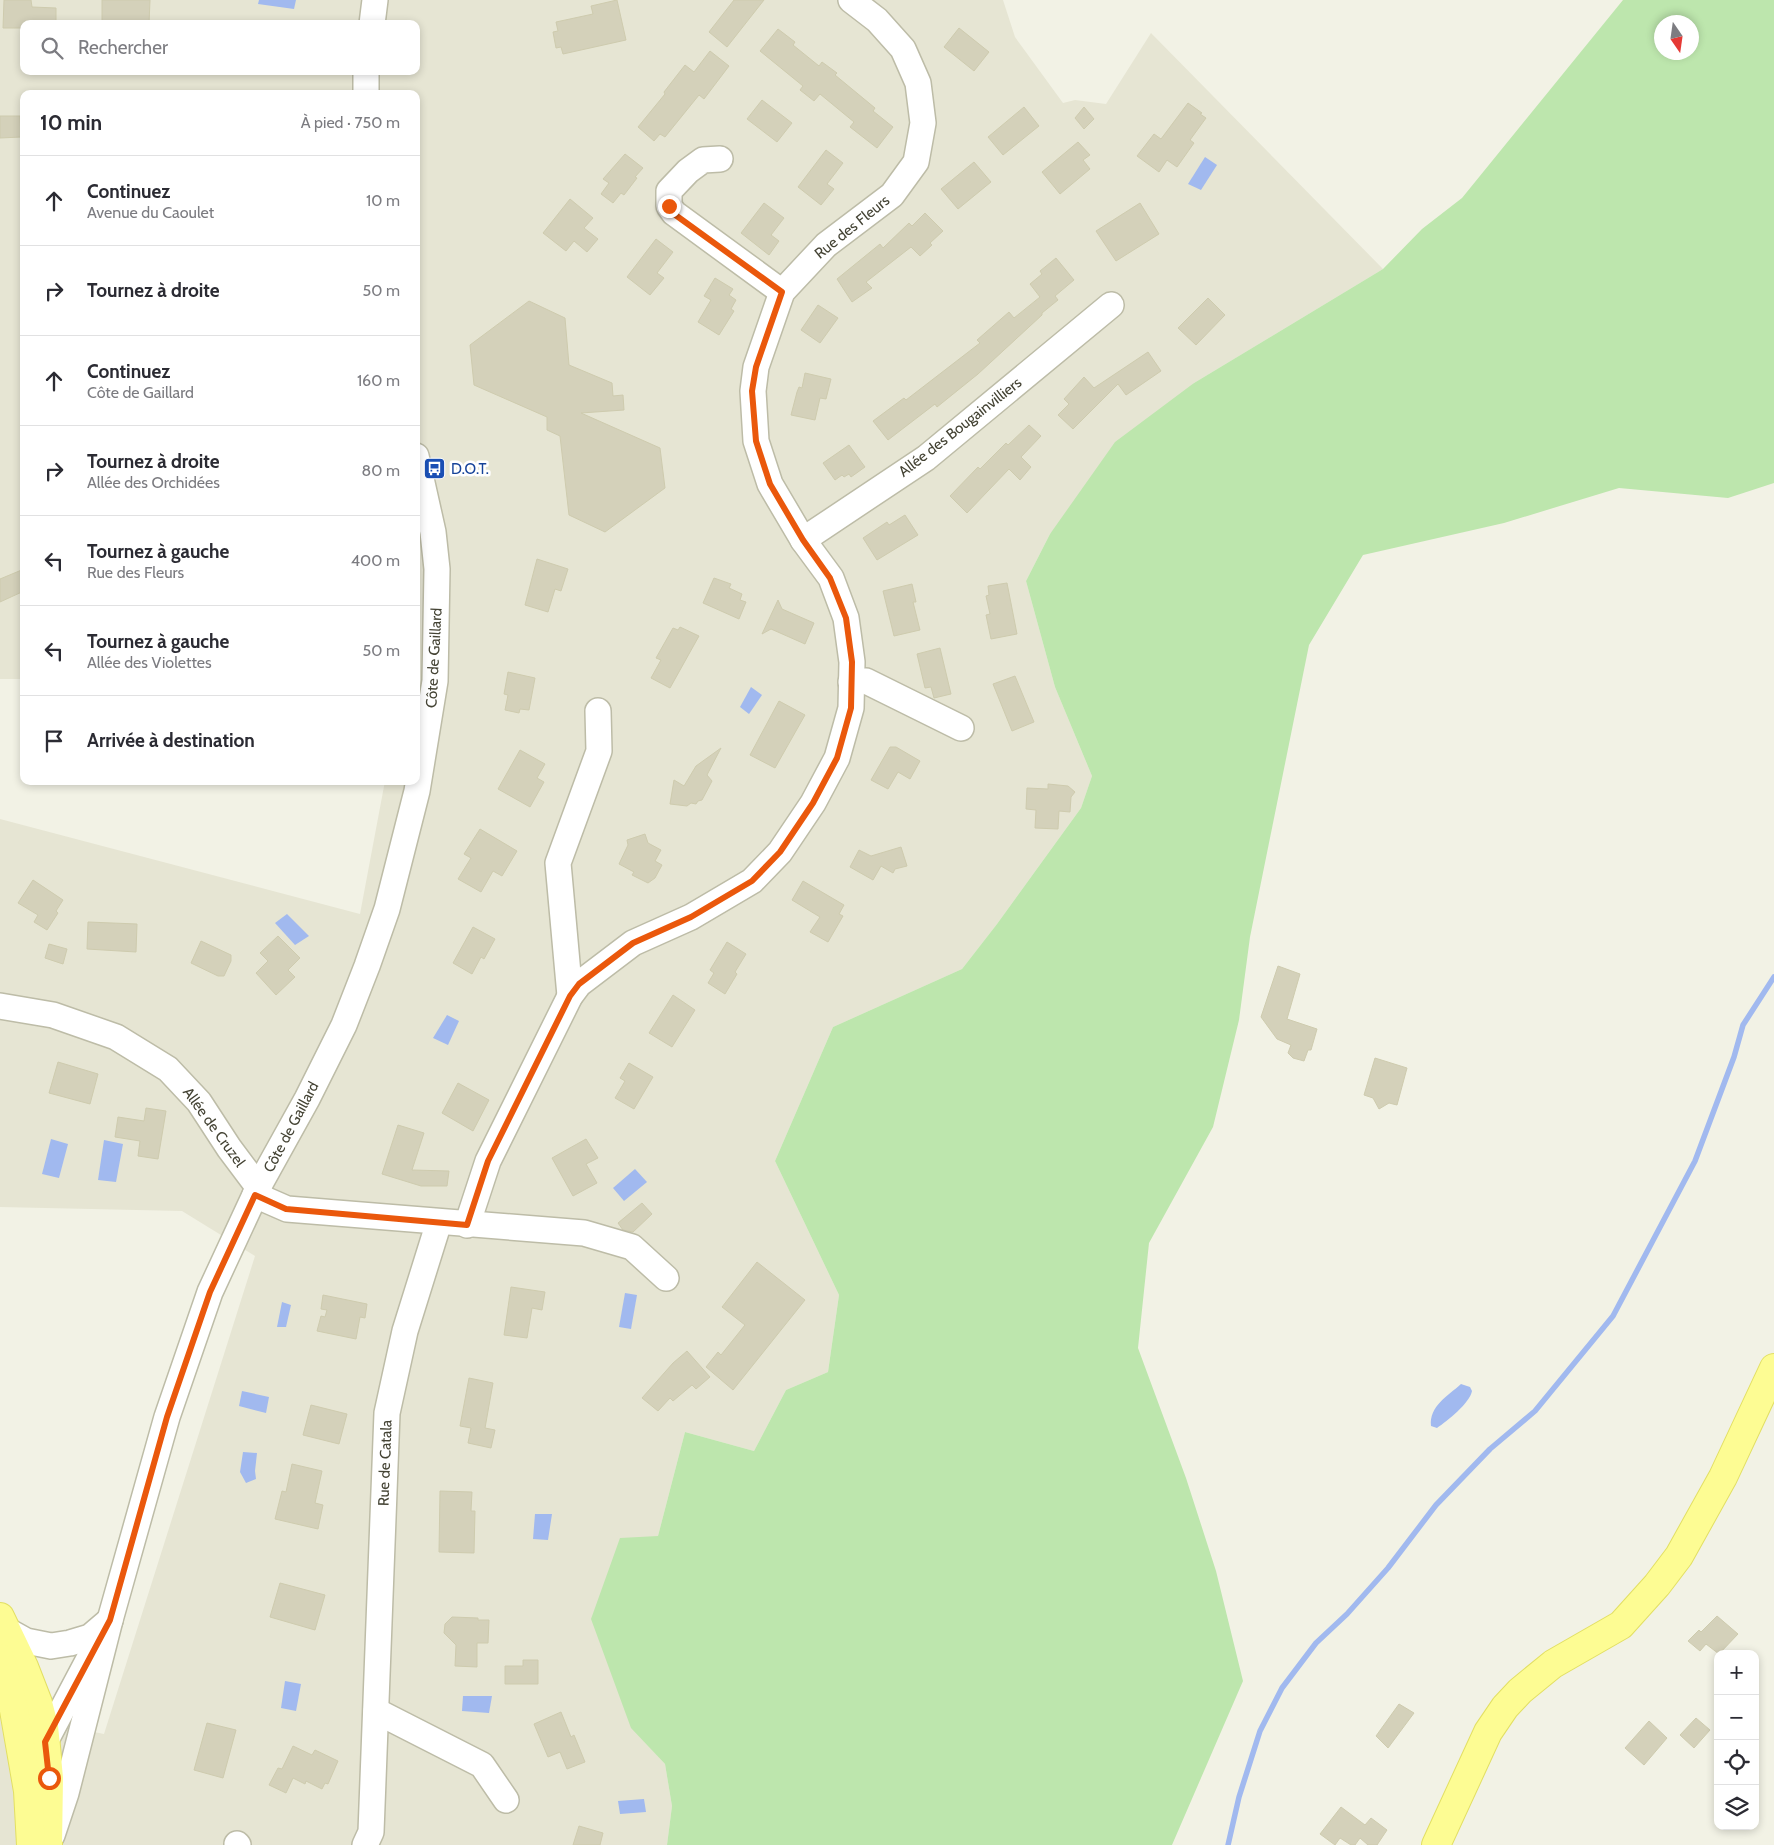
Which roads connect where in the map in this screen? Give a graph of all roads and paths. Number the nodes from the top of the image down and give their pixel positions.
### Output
1 (375, 0) edge
2 (851, 0) edge
3 (372, 20) edge
4 (366, 75) edge
5 (366, 90) edge
6 (720, 159) dead end
7 (782, 292) junction
8 (1111, 305) dead end
9 (420, 475) edge
10 (803, 540) junction
11 (851, 682) junction
12 (598, 711) dead end
13 (961, 728) dead end
14 (420, 773) edge
15 (418, 785) edge
16 (570, 996) junction
17 (0, 1006) edge
18 (257, 1192) junction
19 (439, 1222) junction
20 (467, 1225) junction
21 (666, 1278) dead end
22 (1774, 1368) edge
23 (110, 1620) junction
24 (4, 1624) edge
25 (0, 1658) edge
26 (14, 1710) junction
27 (376, 1711) junction
28 (85, 1717) junction
29 (47, 1732) junction
30 (28, 1791) junction
31 (506, 1800) dead end
32 (31, 1845) edge
33 (48, 1845) edge
34 (365, 1845) edge
35 (1436, 1845) edge

1 - 3 street
2 - 7 street, Rue des Fleurs
4 - 5 street
6 - 7 street
7 - 10 street, Rue des Fleurs
8 - 10 street, Allée des Bougainvilliers
9 - 14 street, Côte de Gaillard
10 - 11 street, Rue des Fleurs
11 - 13 street
11 - 16 street, Rue des Fleurs
12 - 16 street
15 - 18 street, Côte de Gaillard
16 - 20 street, Rue des Fleurs
17 - 18 street, Allée de Cruzel
18 - 19 street
18 - 23 street, Côte de Gaillard
19 - 20 street
19 - 27 street, Rue de Catala
20 - 21 street
22 - 35 main road
23 - 24 street
23 - 28 street, Côte de Gaillard
23 - 29 street
24 - 29 main road
25 - 26 main road
26 - 29 street
26 - 30 main road
27 - 31 street
27 - 34 street, Rue de Catala
28 - 29 street
28 - 33 street, Côte de Gaillard
29 - 30 street
29 - 33 main road
30 - 32 main road

